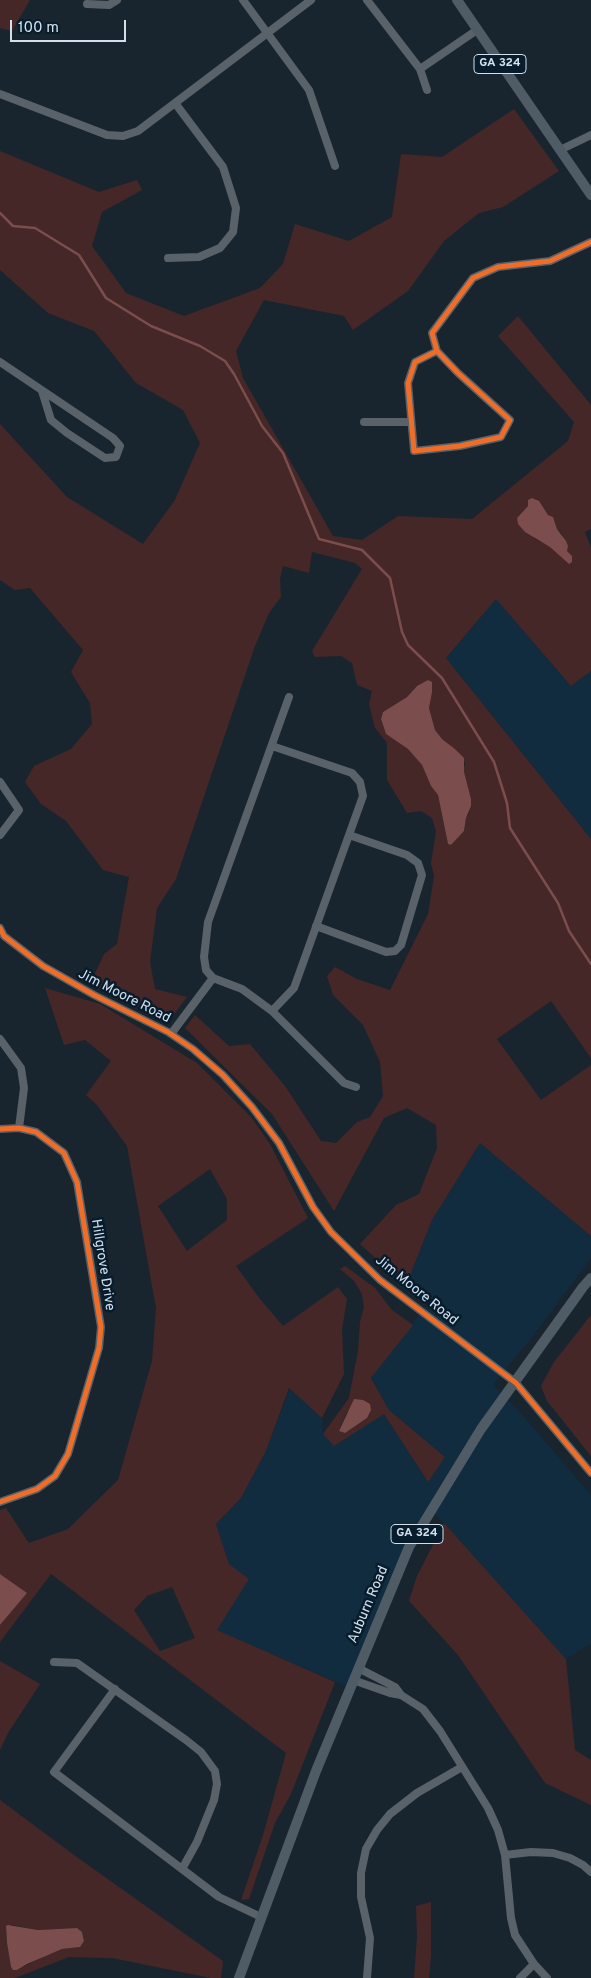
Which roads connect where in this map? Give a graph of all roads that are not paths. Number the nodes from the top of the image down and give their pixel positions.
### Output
1 (117, 0) edge
2 (243, 0) edge
3 (311, 0) edge
4 (367, 0) edge
5 (457, 0) edge
6 (87, 4) dead end
7 (476, 30) junction
8 (268, 33) junction
9 (420, 69) junction
10 (427, 90) dead end
11 (0, 94) edge
12 (175, 103) junction
13 (591, 135) edge
14 (560, 150) junction
15 (335, 166) dead end
16 (591, 195) edge
17 (591, 242) edge
18 (168, 258) dead end
19 (437, 351) junction
20 (0, 362) edge
21 (42, 391) junction
22 (364, 422) dead end
23 (410, 422) junction
24 (288, 697) dead end
25 (272, 746) junction
26 (0, 782) edge
27 (0, 835) edge
28 (349, 835) junction
29 (316, 926) junction
30 (1, 933) edge
31 (213, 978) junction
32 (272, 1011) junction
33 (171, 1034) junction
34 (0, 1039) edge
35 (356, 1087) dead end
36 (0, 1128) edge
37 (19, 1128) junction
38 (591, 1278) edge
39 (516, 1382) junction
40 (591, 1473) edge
41 (0, 1502) edge
42 (54, 1662) dead end
43 (358, 1668) junction
44 (353, 1680) junction
45 (114, 1689) junction
46 (401, 1695) junction
47 (462, 1767) junction
48 (504, 1855) junction
49 (182, 1869) junction
50 (591, 1872) edge
51 (262, 1917) junction
52 (534, 1964) junction
53 (239, 1978) edge
54 (367, 1978) edge
55 (520, 1978) edge
56 (547, 1978) edge

1 - 6 street
2 - 8 street
3 - 8 street
4 - 9 street
5 - 7 main road, GA 324
7 - 9 street
7 - 14 main road, GA 324
8 - 12 street
8 - 15 street
9 - 10 street
11 - 12 street
12 - 18 street
13 - 14 street
14 - 16 main road, GA 324
17 - 19 street
19 - 23 street
19 - 23 street
20 - 21 street
21 - 21 street
22 - 23 street
24 - 25 street
25 - 28 street
25 - 31 street
26 - 27 street
28 - 29 street
28 - 29 street
29 - 32 street
30 - 33 street, Jim Moore Road
31 - 32 street
31 - 33 street
32 - 35 street
33 - 39 street, Jim Moore Road
34 - 37 street
36 - 37 street, Hillgrove Drive
37 - 41 street, Hillgrove Drive
38 - 39 main road, Auburn Road / GA 324
39 - 40 street, Jim Moore Road
39 - 43 main road, Auburn Road / GA 324
42 - 45 street
43 - 44 main road, Auburn Road / GA 324
43 - 46 street
44 - 46 street
44 - 51 main road, Auburn Road / GA 324
45 - 49 street
45 - 49 street
46 - 47 street
47 - 48 street
47 - 54 street
48 - 50 street
48 - 52 street
49 - 51 street
51 - 53 main road, Auburn Road / GA 324
52 - 55 street
52 - 56 street

